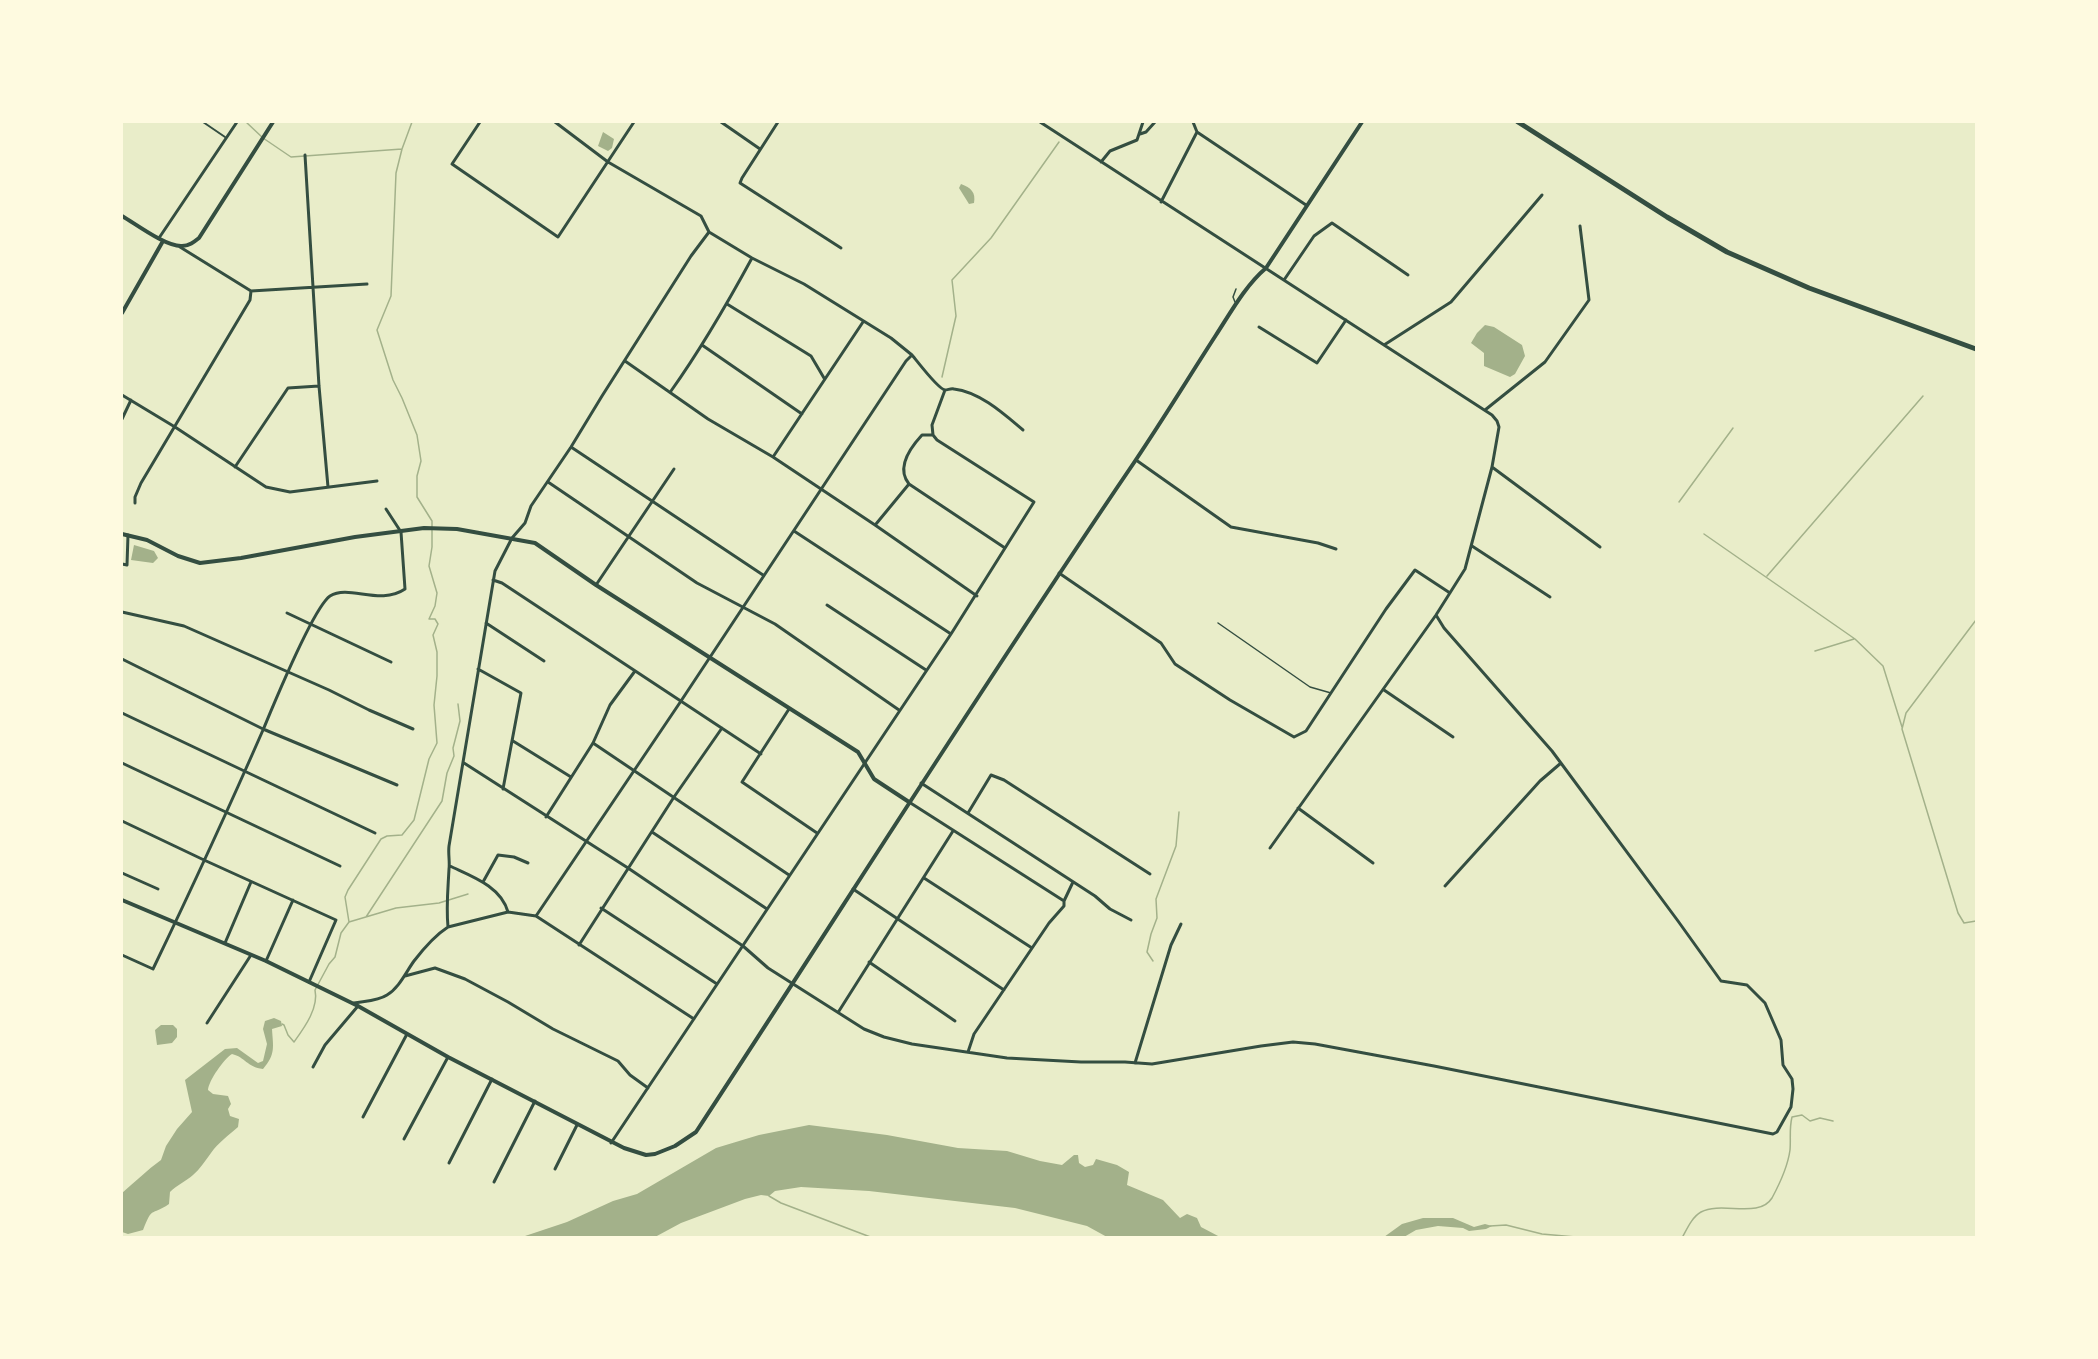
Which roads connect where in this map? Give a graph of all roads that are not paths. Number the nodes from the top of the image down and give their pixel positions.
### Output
1 (203, 122) edge
2 (237, 122) edge
3 (273, 122) edge
4 (480, 122) edge
5 (555, 122) edge
6 (634, 122) edge
7 (721, 122) edge
8 (778, 122) edge
9 (1040, 122) edge
10 (1143, 122) edge
11 (1155, 122) edge
12 (1192, 122) edge
13 (1362, 122) edge
14 (1518, 122) edge
15 (1197, 132) junction
16 (1140, 134) junction
17 (226, 138) junction
18 (760, 149) junction
19 (305, 155) dead end
20 (608, 162) junction
21 (1101, 162) junction
22 (1542, 195) dead end
23 (1161, 202) junction
24 (1306, 205) junction
25 (122, 216) edge
26 (1580, 226) dead end
27 (708, 232) junction
28 (161, 239) junction
29 (180, 247) junction
30 (841, 248) dead end
31 (752, 258) junction
32 (1266, 268) junction
33 (1408, 275) dead end
34 (1284, 280) junction
35 (367, 284) dead end
36 (313, 288) junction
37 (1236, 289) dead end
38 (251, 291) junction
39 (727, 304) junction
40 (1236, 305) junction
41 (122, 313) edge
42 (1346, 320) junction
43 (863, 322) junction
44 (1259, 327) dead end
45 (702, 345) junction
46 (1384, 345) junction
47 (1977, 349) edge
48 (912, 355) junction
49 (625, 361) junction
50 (824, 379) junction
51 (319, 386) junction
52 (945, 390) junction
53 (671, 391) junction
54 (122, 395) edge
55 (131, 400) junction
56 (1485, 410) junction
57 (802, 414) junction
58 (122, 419) edge
59 (175, 427) junction
60 (1023, 430) dead end
61 (933, 435) junction
62 (571, 447) junction
63 (773, 457) junction
64 (1136, 460) junction
65 (235, 467) junction
66 (1492, 467) junction
67 (674, 470) dead end
68 (377, 481) dead end
69 (548, 482) junction
70 (909, 484) junction
71 (328, 488) junction
72 (820, 489) junction
73 (653, 502) junction
74 (135, 503) dead end
75 (386, 509) dead end
76 (875, 525) junction
77 (794, 531) junction
78 (401, 532) junction
79 (122, 534) edge
80 (128, 535) junction
81 (630, 537) junction
82 (512, 538) junction
83 (1472, 546) junction
84 (1600, 547) dead end
85 (1005, 548) junction
86 (1336, 549) dead end
87 (122, 564) edge
88 (1059, 573) junction
89 (763, 575) junction
90 (493, 580) junction
91 (596, 585) junction
92 (1450, 593) junction
93 (977, 596) junction
94 (1550, 597) dead end
95 (827, 604) dead end
96 (742, 607) junction
97 (122, 612) edge
98 (287, 613) dead end
99 (1436, 615) junction
100 (486, 623) junction
101 (1218, 623) dead end
102 (311, 625) junction
103 (951, 634) junction
104 (710, 656) junction
105 (122, 659) edge
106 (544, 661) dead end
107 (391, 662) dead end
108 (478, 669) junction
109 (634, 670) junction
110 (926, 670) junction
111 (287, 672) junction
112 (1384, 690) junction
113 (1332, 694) junction
114 (681, 701) junction
115 (790, 707) junction
116 (899, 710) junction
117 (122, 713) edge
118 (722, 728) junction
119 (263, 729) junction
120 (413, 729) dead end
121 (1453, 737) dead end
122 (513, 741) junction
123 (593, 743) junction
124 (761, 754) junction
125 (865, 761) junction
126 (122, 763) edge
127 (464, 763) junction
128 (1561, 763) junction
129 (245, 771) junction
130 (635, 771) junction
131 (571, 777) junction
132 (921, 783) junction
133 (397, 785) dead end
134 (503, 789) junction
135 (674, 797) junction
136 (909, 802) junction
137 (1298, 808) junction
138 (226, 813) junction
139 (968, 813) junction
140 (546, 817) junction
141 (122, 821) edge
142 (953, 831) junction
143 (652, 832) junction
144 (375, 833) dead end
145 (817, 833) junction
146 (587, 843) junction
147 (1270, 848) dead end
148 (204, 860) junction
149 (528, 863) dead end
150 (1373, 863) dead end
151 (340, 866) dead end
152 (450, 866) junction
153 (628, 868) junction
154 (122, 873) edge
155 (1150, 874) dead end
156 (789, 875) junction
157 (924, 878) junction
158 (251, 882) junction
159 (483, 882) junction
160 (1073, 882) junction
161 (1445, 886) dead end
162 (158, 889) dead end
163 (853, 889) junction
164 (122, 900) edge
165 (293, 900) junction
166 (1064, 901) junction
167 (602, 908) junction
168 (767, 909) junction
169 (508, 912) junction
170 (536, 916) junction
171 (897, 919) junction
172 (1131, 920) dead end
173 (175, 923) junction
174 (1181, 924) dead end
175 (448, 927) junction
176 (225, 944) junction
177 (579, 945) junction
178 (743, 946) junction
179 (1032, 948) junction
180 (122, 955) edge
181 (251, 955) junction
182 (266, 960) junction
183 (869, 962) junction
184 (403, 977) junction
185 (311, 984) junction
186 (717, 984) junction
187 (793, 984) junction
188 (1004, 990) junction
189 (353, 1004) junction
190 (358, 1006) junction
191 (839, 1011) junction
192 (694, 1019) junction
193 (956, 1021) dead end
194 (207, 1023) dead end
195 (407, 1034) junction
196 (968, 1052) junction
197 (448, 1057) junction
198 (1135, 1062) junction
199 (313, 1067) dead end
200 (492, 1079) junction
201 (648, 1088) junction
202 (535, 1101) junction
203 (363, 1117) dead end
204 (577, 1125) junction
205 (404, 1139) dead end
206 (611, 1143) junction
207 (449, 1162) dead end
208 (555, 1169) dead end
209 (494, 1182) dead end

1 - 17 street
2 - 17 street
3 - 29 street
4 - 20 street
5 - 20 street
6 - 20 street
7 - 18 street
8 - 18 street
9 - 21 street
10 - 16 street
11 - 16 street
12 - 15 street
13 - 24 street
14 - 47 highway
15 - 23 street
15 - 24 street
16 - 21 street
17 - 28 street
18 - 30 street
19 - 36 street
20 - 27 street
21 - 23 street
22 - 46 street
23 - 32 street
24 - 32 street
25 - 28 street
26 - 56 street
27 - 31 street
27 - 49 street
28 - 29 street
28 - 41 street
29 - 38 street
31 - 39 street
31 - 43 street
32 - 34 street
32 - 40 street
33 - 34 street
34 - 42 street
35 - 36 street
36 - 38 street
36 - 51 street
37 - 40 lane
38 - 59 street
39 - 45 street
39 - 50 street
40 - 64 street
42 - 44 street
42 - 46 street
43 - 48 street
43 - 50 street
45 - 53 street
45 - 57 street
46 - 56 street
48 - 52 street
48 - 72 street
49 - 53 street
49 - 62 street
50 - 57 street
51 - 65 street
51 - 71 street
52 - 60 street
52 - 61 street
53 - 63 street
54 - 55 street
55 - 58 street
55 - 59 street
56 - 66 street
57 - 63 street
59 - 65 street
59 - 74 street
61 - 70 street
61 - 85 street
62 - 69 street
62 - 73 street
63 - 72 street
64 - 86 street
64 - 88 street
65 - 71 street
66 - 83 street
66 - 84 street
67 - 73 street
68 - 71 street
69 - 81 street
69 - 82 street
70 - 76 street
70 - 85 street
72 - 76 street
72 - 77 street
73 - 81 street
73 - 89 street
75 - 78 street
76 - 93 street
77 - 89 street
77 - 103 street
78 - 80 street
78 - 82 street
78 - 102 street
79 - 80 street
80 - 87 street
81 - 91 street
81 - 96 street
82 - 90 street
82 - 91 street
83 - 92 street
83 - 94 street
85 - 93 street
88 - 113 street
88 - 132 street
89 - 96 street
90 - 100 street
90 - 109 street
91 - 104 street
92 - 99 street
92 - 113 street
93 - 103 street
95 - 110 street
96 - 104 street
96 - 116 street
97 - 111 street
98 - 102 street
99 - 112 street
99 - 128 street
100 - 106 street
100 - 108 street
101 - 113 lane
102 - 107 street
102 - 111 street
103 - 110 street
104 - 114 street
104 - 115 street
105 - 119 street
108 - 122 street
108 - 127 street
109 - 114 street
109 - 123 street
110 - 116 street
111 - 119 street
111 - 120 street
112 - 121 street
112 - 137 street
114 - 118 street
114 - 130 street
115 - 124 street
115 - 125 street
116 - 125 street
117 - 129 street
118 - 124 street
118 - 135 street
119 - 129 street
119 - 133 street
122 - 131 street
122 - 134 street
123 - 130 street
123 - 131 street
124 - 145 street
125 - 136 street
125 - 145 street
126 - 138 street
127 - 134 street
127 - 152 street
128 - 161 street
128 - 198 street
129 - 138 street
129 - 144 street
130 - 135 street
130 - 146 street
131 - 140 street
132 - 136 street
132 - 139 street
134 - 140 street
135 - 143 street
135 - 156 street
136 - 142 street
136 - 163 street
137 - 147 street
137 - 150 street
138 - 148 street
138 - 151 street
139 - 155 street
139 - 160 street
140 - 146 street
141 - 148 street
142 - 157 street
142 - 166 street
143 - 153 street
143 - 168 street
145 - 156 street
146 - 153 street
146 - 170 street
148 - 158 street
148 - 173 street
149 - 159 street
152 - 159 street
152 - 175 street
153 - 167 street
153 - 178 street
154 - 162 street
156 - 168 street
157 - 171 street
157 - 179 street
158 - 165 street
158 - 176 street
159 - 169 street
160 - 166 street
160 - 172 street
163 - 171 street
163 - 187 street
164 - 173 street
165 - 182 street
165 - 185 street
166 - 179 street
167 - 177 street
167 - 186 street
168 - 178 street
169 - 170 street
169 - 175 street
170 - 177 street
171 - 183 street
171 - 188 street
173 - 176 street
173 - 180 street
174 - 198 street
175 - 184 street
176 - 181 street
177 - 192 street
178 - 186 street
178 - 187 street
179 - 188 street
181 - 182 street
181 - 194 street
182 - 185 street
183 - 191 street
183 - 193 street
184 - 189 street
184 - 201 street
185 - 189 street
186 - 192 street
187 - 191 street
187 - 206 street
188 - 196 street
189 - 190 street
190 - 195 street
190 - 199 street
191 - 196 street
192 - 201 street
195 - 197 street
195 - 203 street
196 - 198 street
197 - 200 street
197 - 205 street
200 - 202 street
200 - 207 street
201 - 206 street
202 - 204 street
202 - 209 street
204 - 206 street
204 - 208 street

